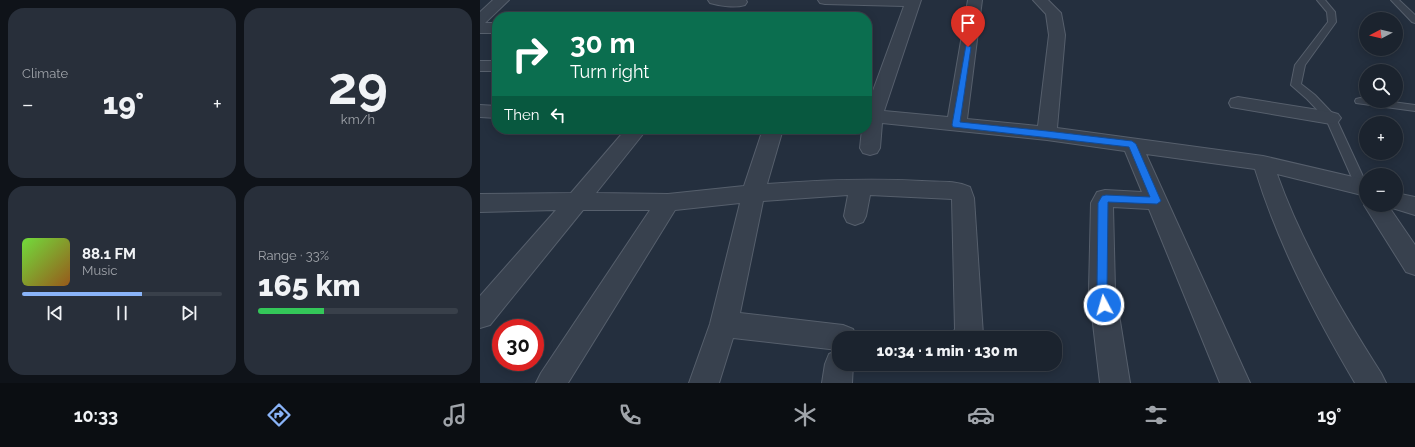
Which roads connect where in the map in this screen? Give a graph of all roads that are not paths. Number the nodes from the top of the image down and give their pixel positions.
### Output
1 (502, 0) edge
2 (715, 0) edge
3 (975, 0) edge
4 (1040, 0) edge
5 (1321, 0) edge
6 (1395, 0) edge
7 (741, 1) edge
8 (914, 1) edge
9 (827, 3) edge
10 (732, 12) edge
11 (481, 20) edge
12 (1415, 20) edge
13 (492, 26) edge
14 (480, 66) edge
15 (492, 66) edge
16 (1238, 103) dead end
17 (1403, 107) edge
18 (1415, 108) edge
19 (480, 111) edge
20 (872, 111) edge
21 (492, 112) edge
22 (872, 116) edge
23 (1331, 118) junction
24 (956, 125) junction
25 (633, 134) edge
26 (771, 134) edge
27 (870, 134) edge
28 (1047, 134) junction
29 (1132, 144) junction
30 (870, 148) dead end
31 (1263, 163) junction
32 (1359, 176) edge
33 (860, 187) junction
34 (1359, 191) edge
35 (753, 193) junction
36 (576, 201) junction
37 (1157, 201) junction
38 (668, 202) junction
39 (480, 203) edge
40 (1403, 203) edge
41 (1415, 206) edge
42 (1380, 212) edge
43 (855, 216) dead end
44 (1415, 265) edge
45 (480, 316) edge
46 (724, 324) junction
47 (969, 331) edge
48 (832, 342) edge
49 (838, 371) edge
50 (552, 383) edge
51 (704, 383) edge
52 (836, 383) edge
53 (1115, 383) edge
54 (1235, 383) edge
55 (1371, 383) edge

1 - 11 street
2 - 7 street
3 - 24 street
4 - 28 street
5 - 23 lane
6 - 12 lane
7 - 10 street
8 - 9 street
8 - 20 street
11 - 13 street
14 - 15 street
16 - 23 street
17 - 18 lane
19 - 21 street
22 - 24 street
23 - 32 lane
24 - 28 street
25 - 36 street
26 - 35 street
27 - 30 street
28 - 29 street
29 - 31 street
29 - 37 street
31 - 34 street
31 - 55 street
33 - 35 street
33 - 43 street
33 - 47 street
35 - 38 street
35 - 46 street
36 - 38 street
36 - 39 street
36 - 45 street
37 - 53 street
37 - 54 street
38 - 50 street
40 - 41 street
42 - 44 street
46 - 48 street
46 - 51 street
49 - 52 street

